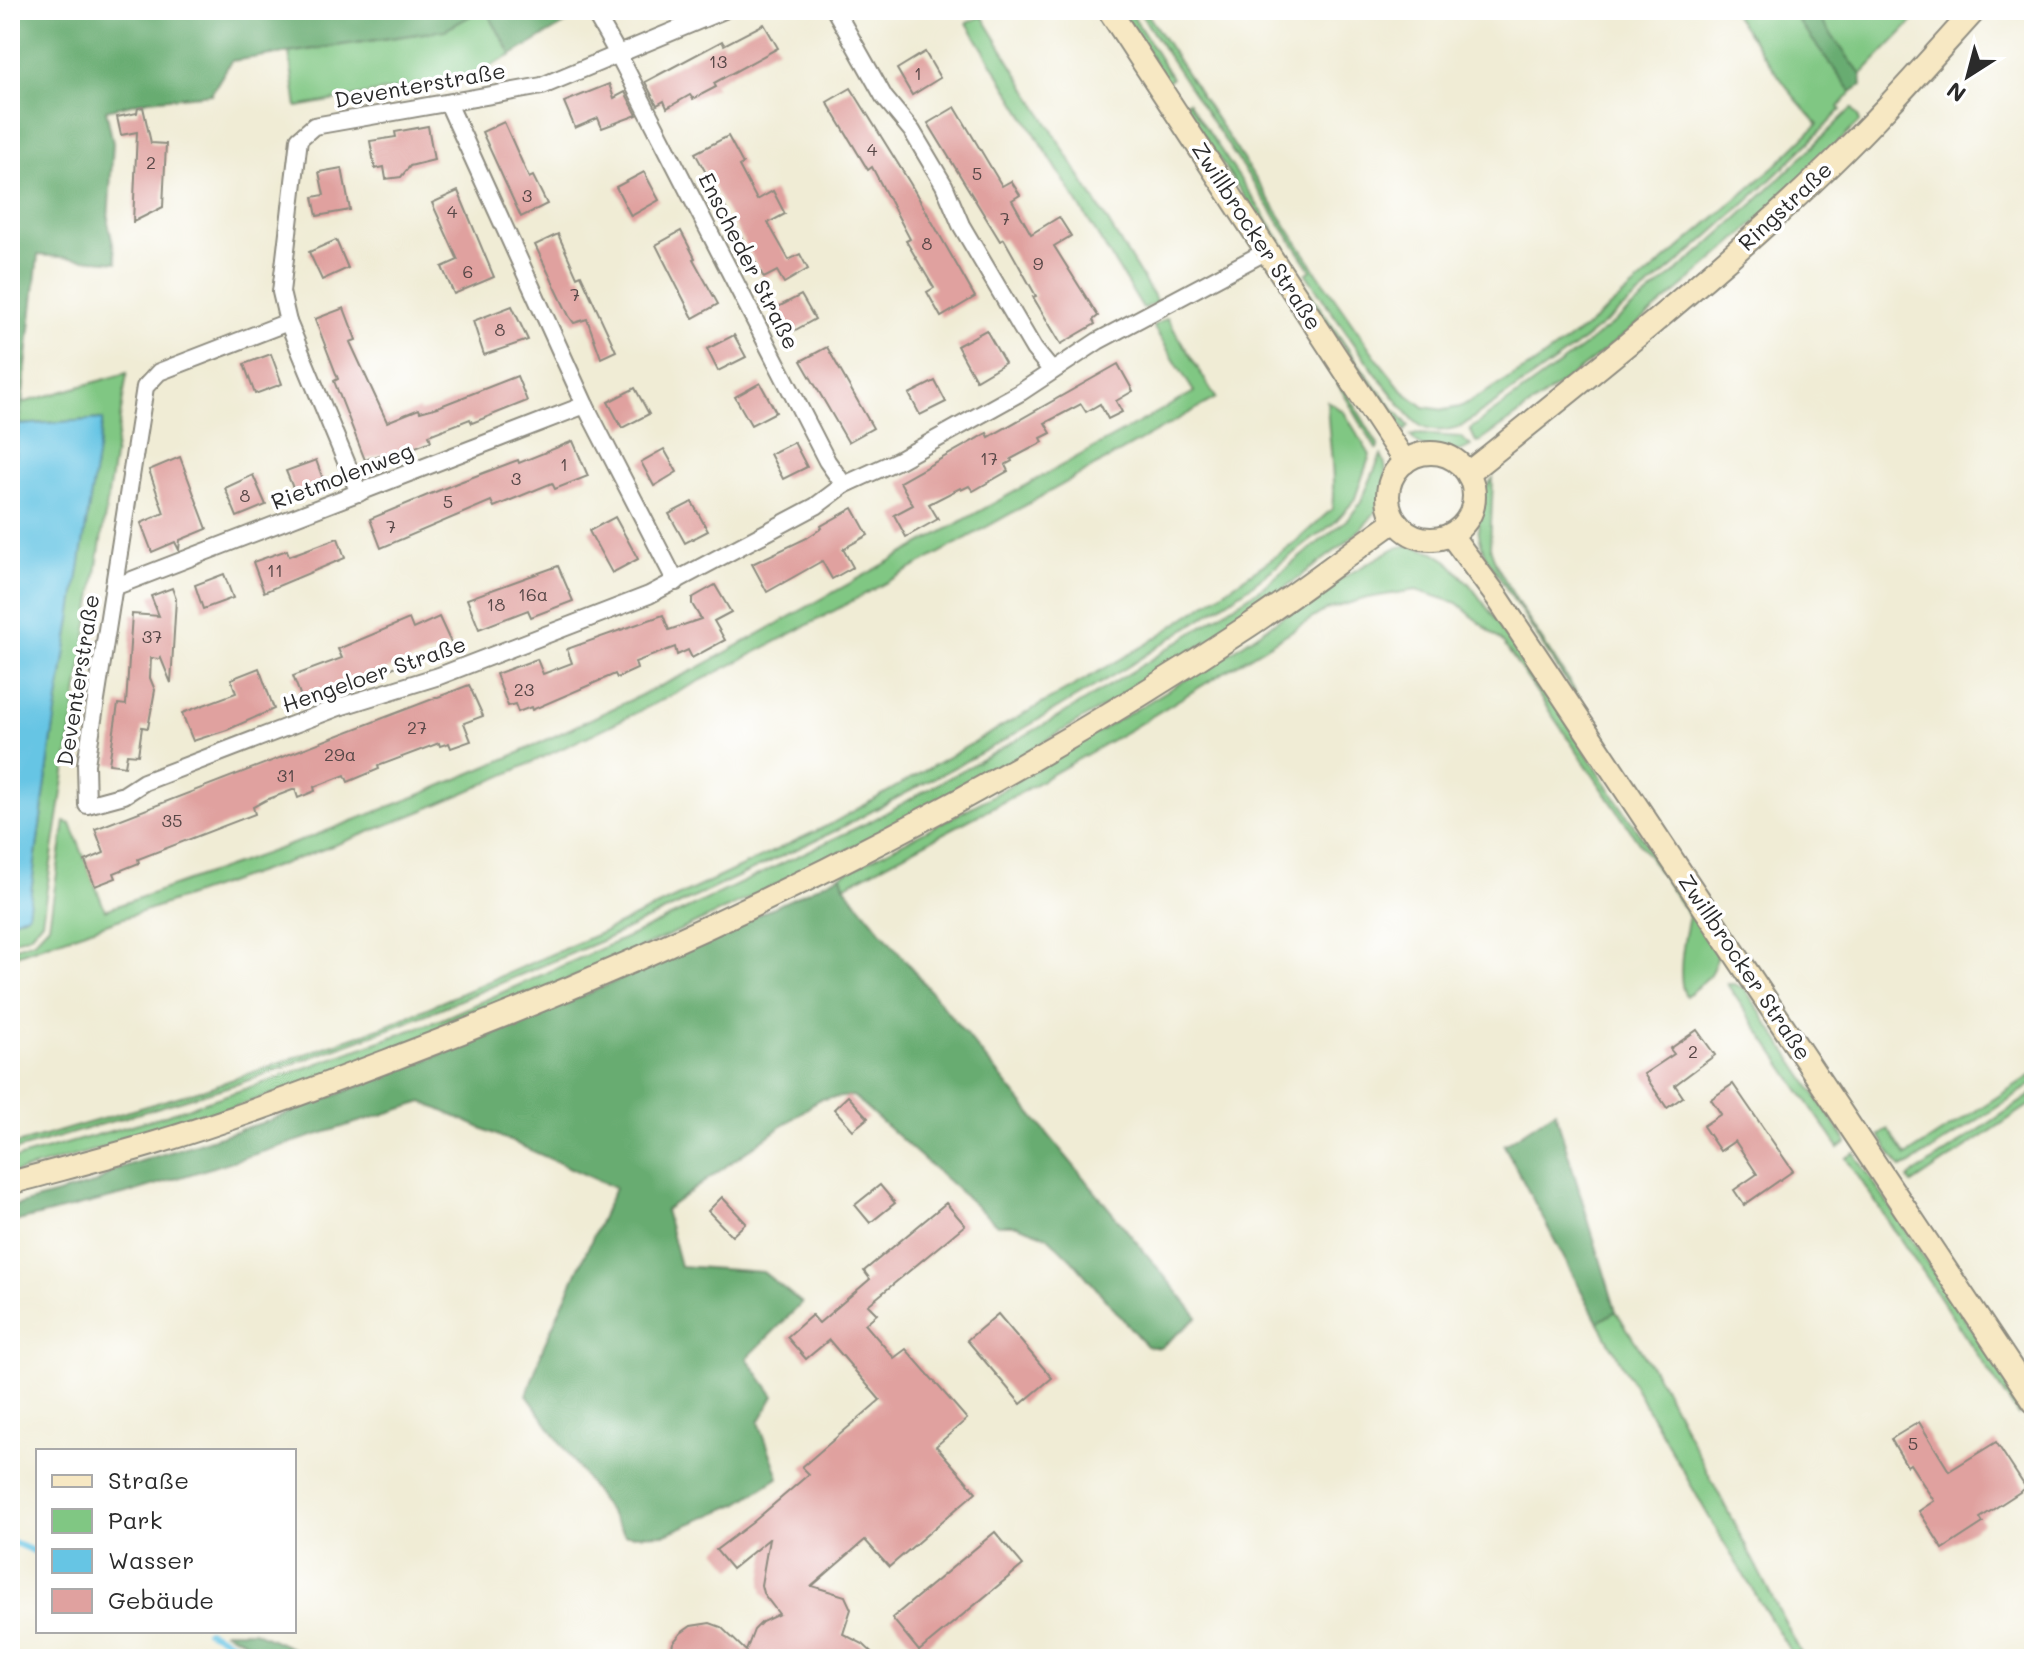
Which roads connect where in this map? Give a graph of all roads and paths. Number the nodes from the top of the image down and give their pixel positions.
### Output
1 (593, 10) edge
2 (724, 10) edge
3 (835, 10) edge
4 (1109, 10) edge
5 (1975, 10) edge
6 (618, 54) junction
7 (448, 103) junction
8 (1267, 251) junction
9 (288, 322) junction
10 (1052, 371) junction
11 (585, 405) junction
12 (1405, 462) junction
13 (1468, 473) junction
14 (844, 485) junction
15 (359, 493) junction
16 (1395, 521) junction
17 (1451, 535) junction
18 (676, 582) junction
19 (114, 587) junction
20 (87, 805) joint
21 (10, 1183) edge
22 (2034, 1402) edge

1 - 6 street, Enscheder Straße
2 - 6 street, Deventerstraße
3 - 10 street
4 - 8 main road, Zwillbrocker Straße
5 - 13 main road, Ringstraße
6 - 7 street, Deventerstraße
6 - 14 street, Enscheder Straße
7 - 9 street, Deventerstraße
7 - 11 street
8 - 10 street
8 - 12 main road, Zwillbrocker Straße
9 - 15 street, Deventerstraße
9 - 19 street, Deventerstraße
10 - 14 street
11 - 15 street, Rietmolenweg
11 - 18 street
12 - 13 main road
12 - 16 main road
13 - 17 main road
14 - 18 street, Hengeloer Straße
15 - 19 street, Rietmolenweg
16 - 17 main road
16 - 21 main road
17 - 22 main road, Zwillbrocker Straße
18 - 20 street, Hengeloer Straße
19 - 20 street, Deventerstraße

